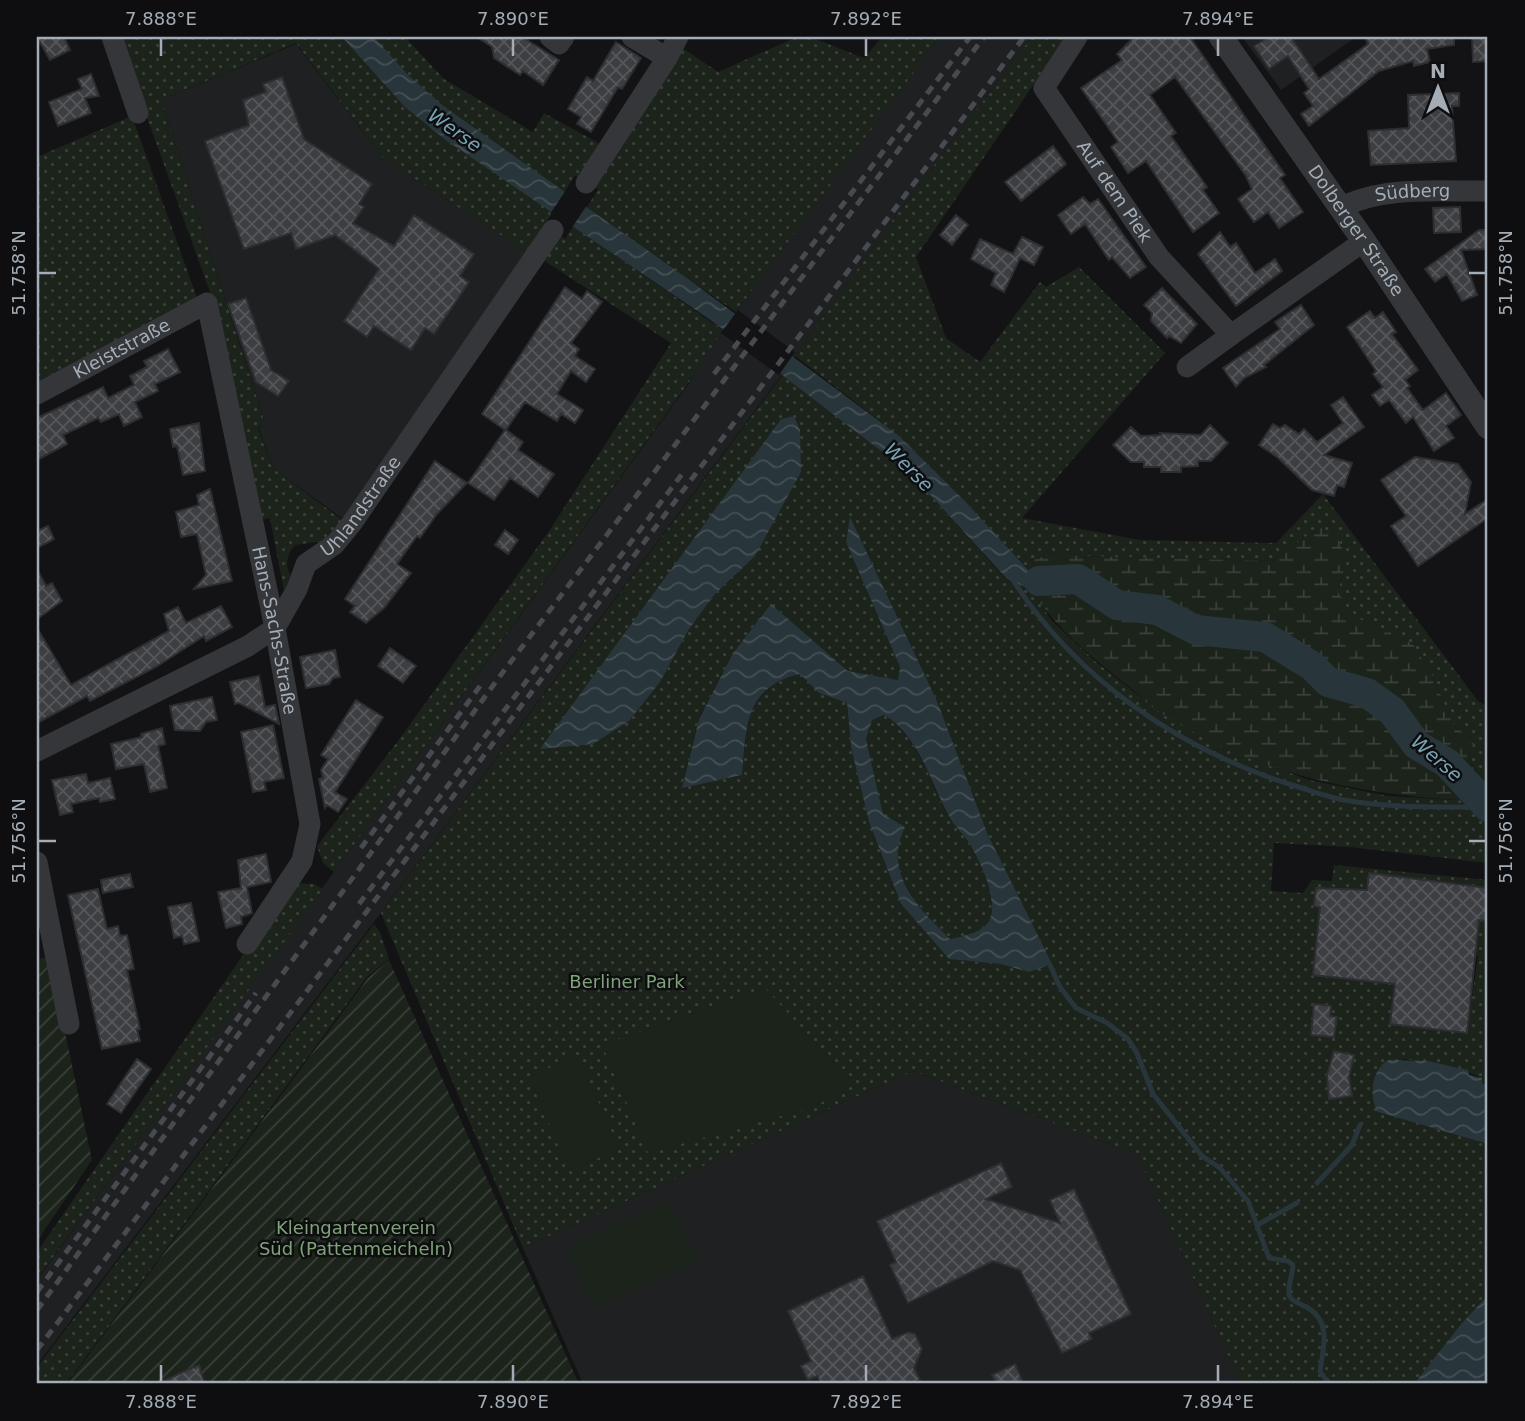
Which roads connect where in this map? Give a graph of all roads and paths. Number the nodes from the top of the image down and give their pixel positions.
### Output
1 (112, 37) edge
2 (550, 37) edge
3 (564, 37) edge
4 (632, 37) edge
5 (678, 37) edge
6 (1077, 37) edge
7 (1221, 37) edge
8 (667, 58) junction
9 (138, 113) dead end
10 (586, 183) dead end
11 (1488, 191) edge
12 (1340, 208) junction
13 (554, 230) dead end
14 (1364, 241) junction
15 (207, 303) joint
16 (1231, 335) junction
17 (1187, 367) dead end
18 (37, 394) edge
19 (1488, 427) edge
20 (275, 628) junction
21 (37, 751) edge
22 (37, 862) edge
23 (247, 944) dead end
24 (69, 1024) dead end

1 - 9 street
2 - 3 street
4 - 8 street
5 - 8 street
6 - 16 street, Auf dem Piek
7 - 12 street, Dolberger Straße
8 - 10 street
11 - 12 street, Südberg
12 - 14 street, Dolberger Straße
13 - 20 street, Uhlandstraße
14 - 16 street
14 - 19 street, Dolberger Straße
15 - 18 street, Kleiststraße
15 - 20 street, Hans-Sachs-Straße
16 - 17 street
20 - 21 street, Uhlandstraße
20 - 23 street, Hans-Sachs-Straße
22 - 24 street

